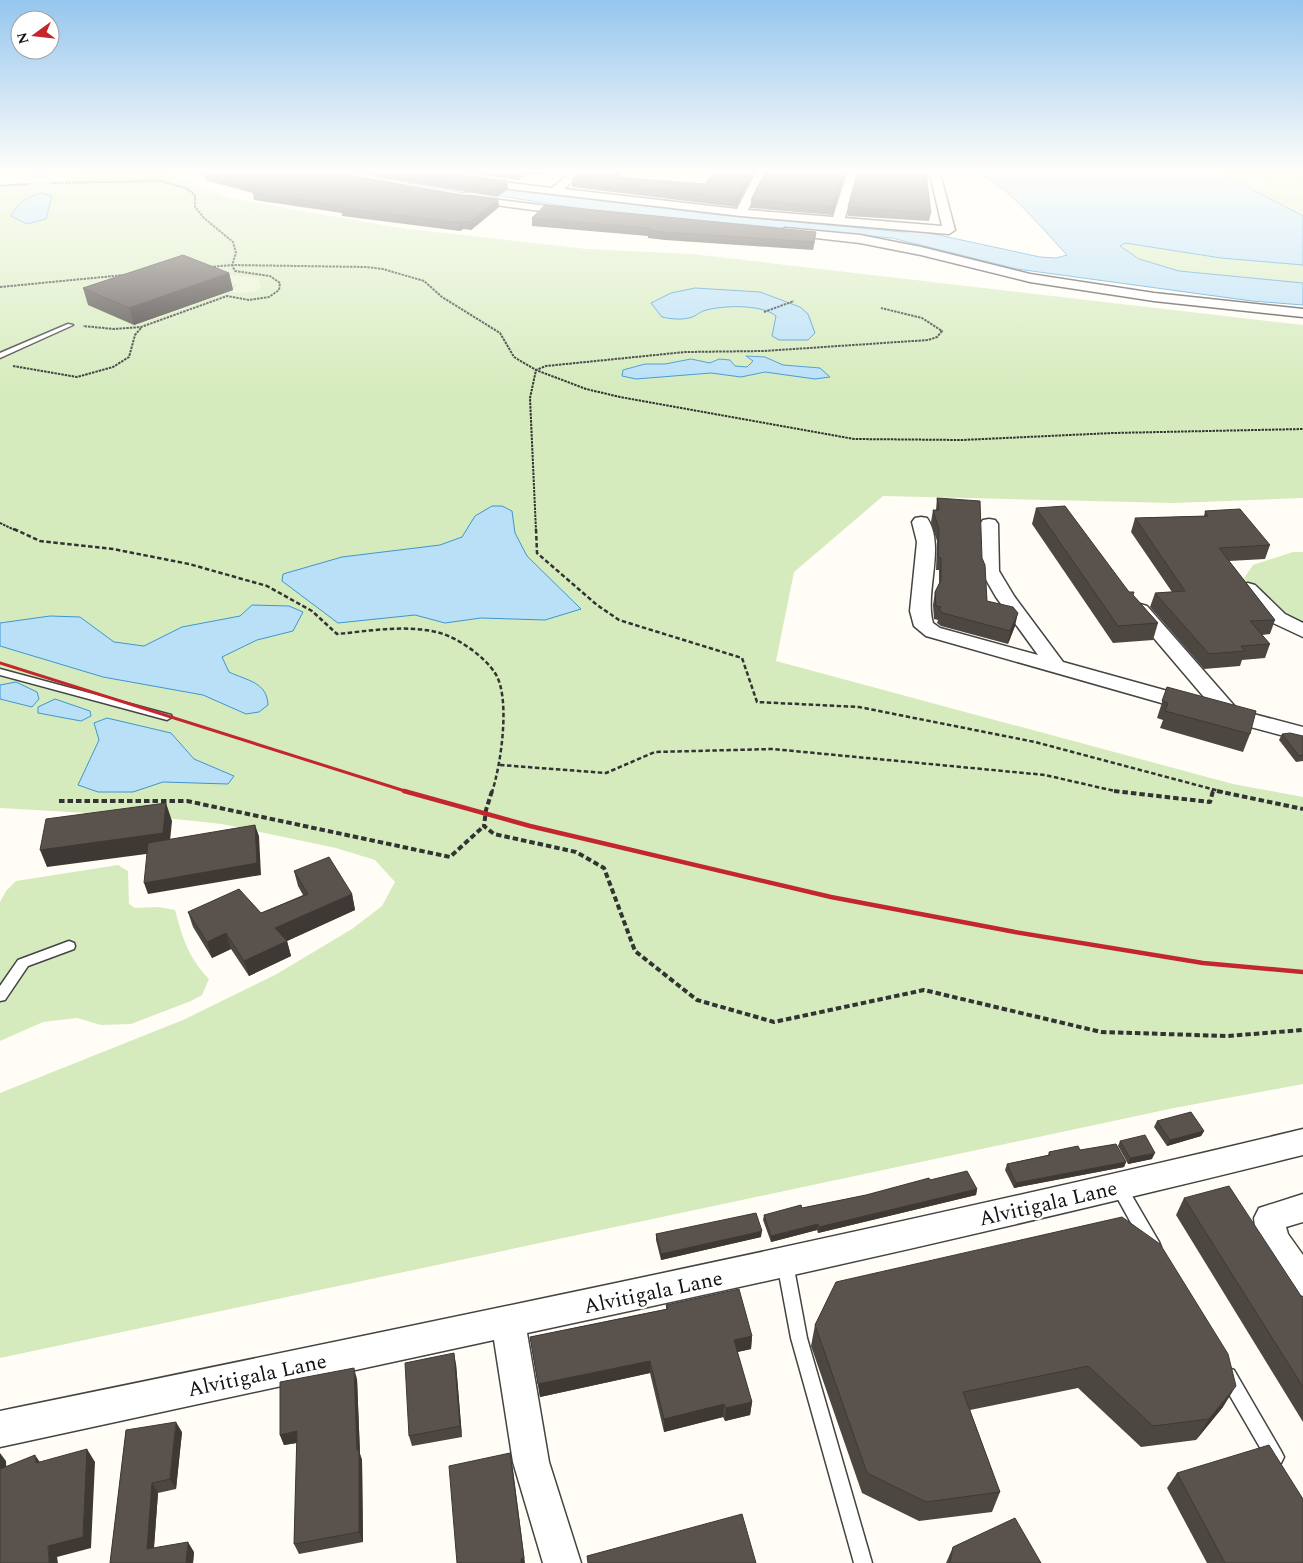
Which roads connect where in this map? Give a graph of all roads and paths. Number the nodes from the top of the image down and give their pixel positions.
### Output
1 (233, 243) edge
2 (880, 243) edge
3 (232, 265) junction
4 (204, 268) edge
5 (126, 275) edge
6 (0, 287) edge
7 (794, 301) dead end
8 (881, 308) dead end
9 (764, 312) dead end
10 (1303, 312) edge
11 (70, 325) joint
12 (141, 328) junction
13 (0, 356) edge
14 (10, 366) dead end
15 (536, 370) junction
16 (1303, 428) edge
17 (921, 522) dead end
18 (0, 523) edge
19 (989, 524) dead end
20 (1248, 590) edge
21 (1140, 610) edge
22 (1303, 631) edge
23 (1055, 665) junction
24 (0, 672) edge
25 (1231, 715) junction
26 (167, 717) dead end
27 (1303, 734) edge
28 (500, 765) junction
29 (1213, 790) junction
30 (59, 801) dead end
31 (1303, 809) edge
32 (484, 826) junction
33 (69, 946) dead end
34 (0, 996) edge
35 (1303, 1030) edge
36 (1303, 1142) edge
37 (1118, 1187) junction
38 (1303, 1208) edge
39 (785, 1263) junction
40 (1163, 1264) edge
41 (1303, 1281) edge
42 (508, 1322) junction
43 (1218, 1360) edge
44 (0, 1429) edge
45 (1283, 1472) edge
46 (562, 1563) edge
47 (863, 1563) edge

1 - 3 path
2 - 10 street
3 - 4 path
3 - 12 path
3 - 15 path
5 - 6 path
7 - 9 path
8 - 15 path
11 - 12 path
11 - 13 lane
12 - 14 path
15 - 16 path
15 - 29 path
17 - 23 street
18 - 28 path
19 - 23 street
20 - 22 street
21 - 25 street
23 - 25 street
24 - 26 lane
25 - 27 street
28 - 29 path
28 - 32 path
29 - 31 path
30 - 32 path
32 - 35 path
33 - 34 lane
36 - 37 street, Alvitigala Lane
37 - 39 street, Alvitigala Lane
37 - 40 lane
38 - 41 street
39 - 42 street, Alvitigala Lane
39 - 47 lane
42 - 44 street, Alvitigala Lane
42 - 46 street
43 - 45 lane

